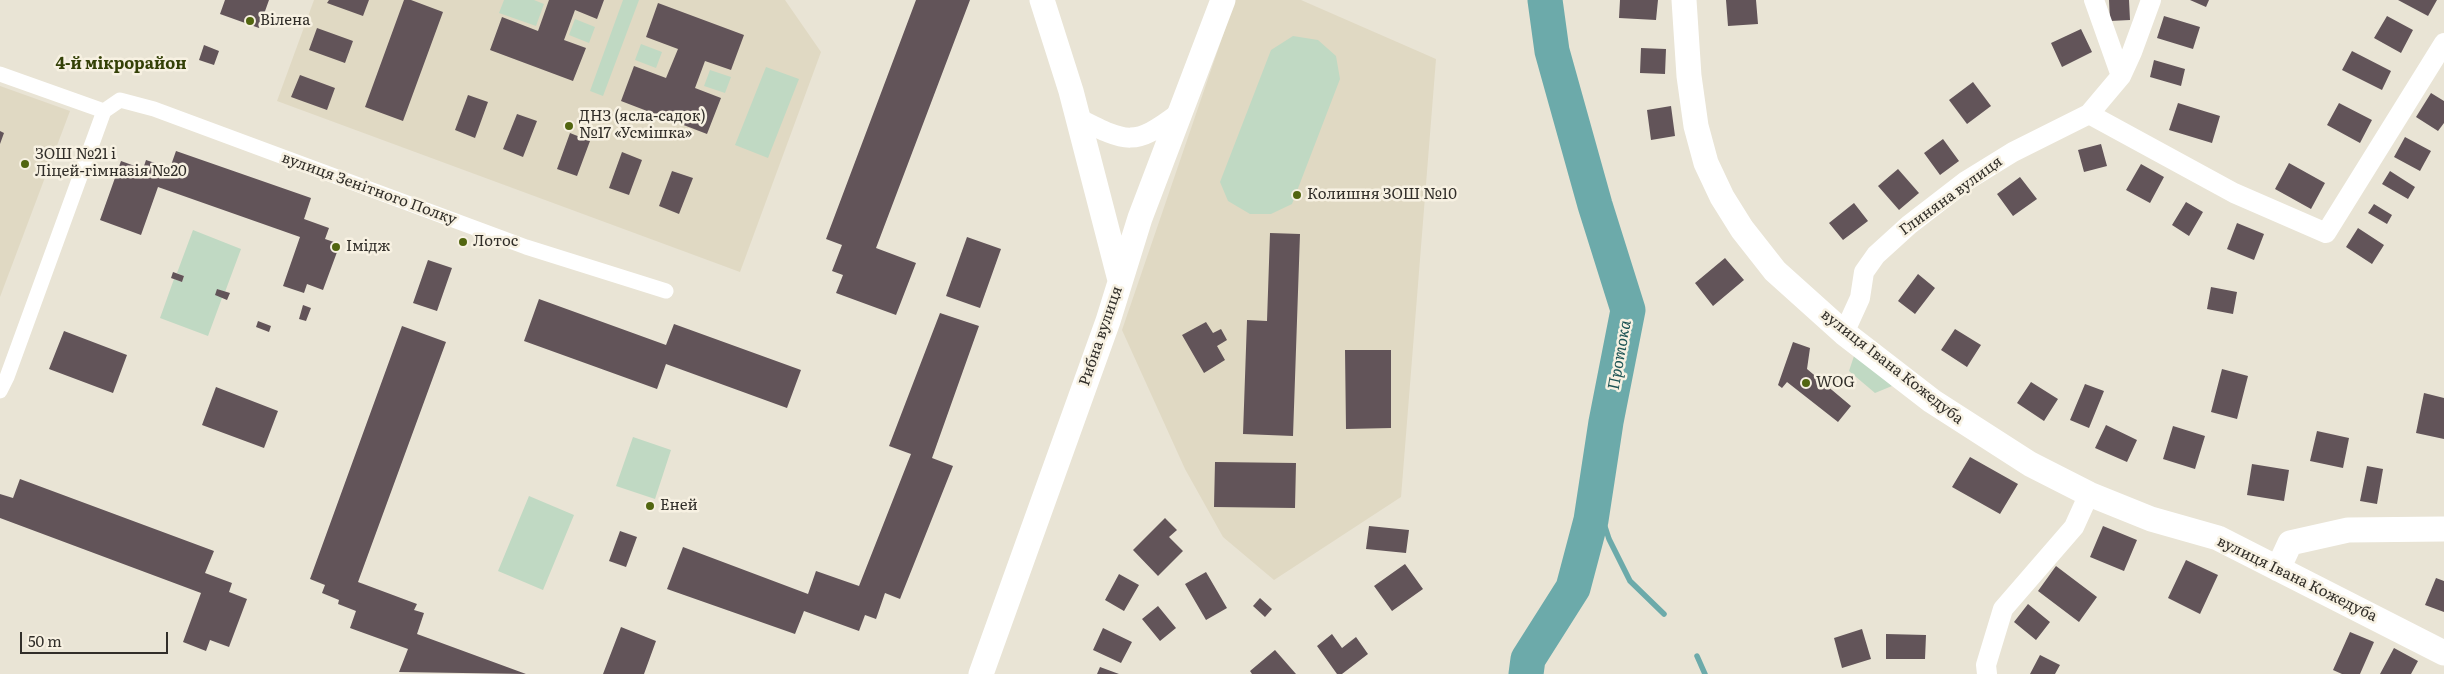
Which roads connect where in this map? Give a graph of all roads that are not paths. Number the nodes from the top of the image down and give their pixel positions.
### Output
1 (1042, 0) edge
2 (1223, 0) edge
3 (1684, 0) edge
4 (2094, 0) edge
5 (2151, 0) edge
6 (2444, 43) edge
7 (0, 74) edge
8 (2121, 76) junction
9 (104, 111) junction
10 (1179, 113) junction
11 (2089, 114) junction
12 (1078, 118) junction
13 (1120, 280) junction
14 (666, 291) dead end
15 (1844, 333) junction
16 (0, 391) edge
17 (2089, 494) junction
18 (2444, 529) edge
19 (2278, 569) junction
20 (2444, 653) edge
21 (981, 674) edge
22 (1987, 674) edge

1 - 12 street
2 - 10 street, Рибна вулиця
3 - 15 street, вулиця Івана Кожедуба
4 - 8 street
5 - 8 street, Глиняна вулиця
6 - 11 street
7 - 9 street
8 - 11 street, Глиняна вулиця
9 - 14 street, вулиця Зенітного Полку
9 - 16 street
10 - 12 street
10 - 13 street, Рибна вулиця
11 - 15 street, Глиняна вулиця
12 - 13 street
13 - 21 street, Рибна вулиця
15 - 17 street, вулиця Івана Кожедуба
17 - 19 street, вулиця Івана Кожедуба
17 - 22 street
18 - 19 street
19 - 20 street, вулиця Івана Кожедуба

